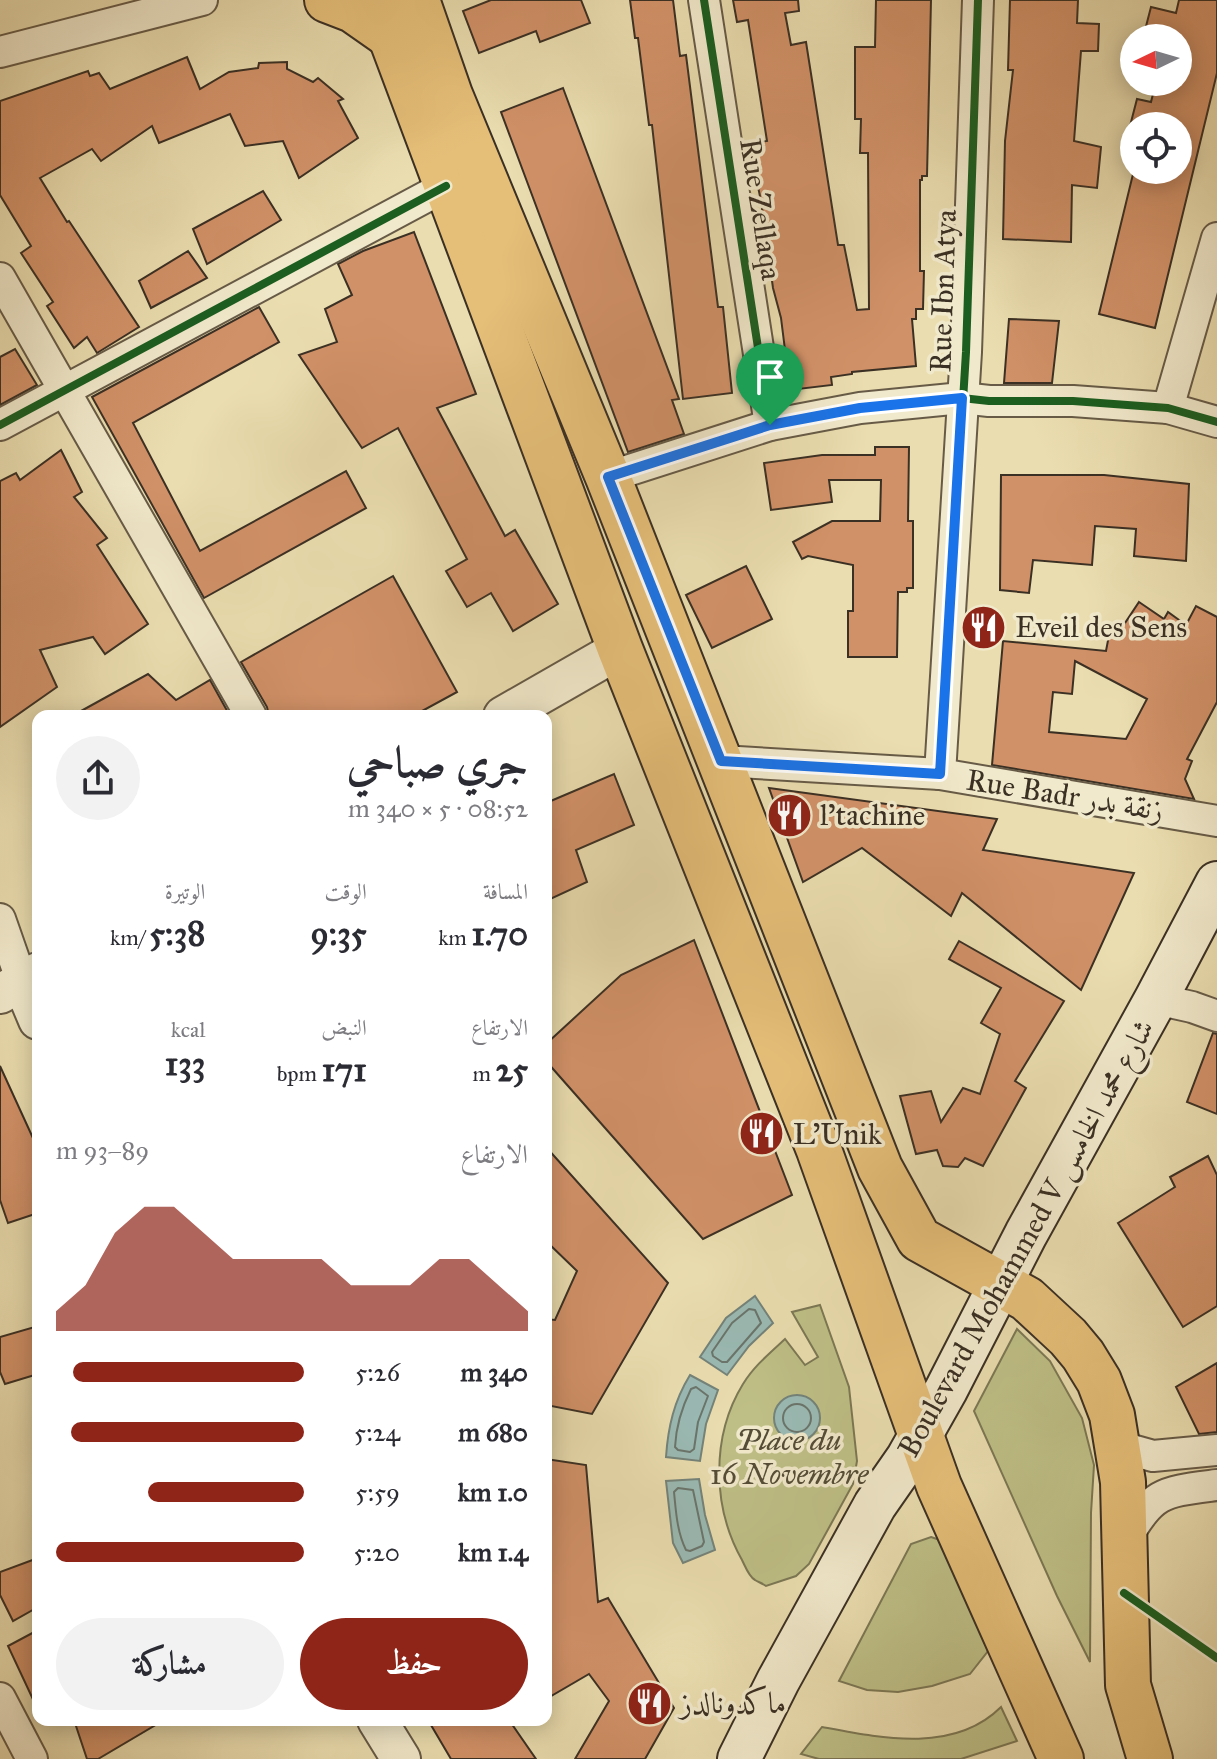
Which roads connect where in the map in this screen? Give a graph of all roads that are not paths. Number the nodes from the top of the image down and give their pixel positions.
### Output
1 (202, 0) edge
2 (327, 0) edge
3 (417, 0) edge
4 (704, 0) edge
5 (978, 0) edge
6 (385, 19) edge
7 (0, 52) edge
8 (446, 186) junction
9 (1217, 238) edge
10 (0, 278) edge
11 (64, 390) junction
12 (962, 398) junction
13 (1168, 408) junction
14 (1217, 422) edge
15 (0, 425) edge
16 (770, 425) junction
17 (608, 477) junction
18 (620, 649) junction
19 (248, 710) edge
20 (513, 710) edge
21 (721, 761) junction
22 (940, 774) junction
23 (1217, 821) edge
24 (1217, 883) edge
25 (0, 919) edge
26 (20, 983) edge
27 (1156, 999) junction
28 (32, 1008) edge
29 (1217, 1016) edge
30 (1000, 1283) junction
31 (921, 1436) junction
32 (1117, 1446) junction
33 (1217, 1450) edge
34 (1217, 1485) edge
35 (1124, 1542) junction
36 (0, 1698) edge
37 (381, 1726) edge
38 (32, 1759) edge
39 (401, 1759) edge
40 (739, 1759) edge
41 (1061, 1759) edge
42 (1150, 1759) edge

1 - 7 street
2 - 6 main road
3 - 17 main road
4 - 16 street, Rue Zellaqa
5 - 12 street, Rue Ibn Atya
6 - 8 main road
8 - 11 street
8 - 18 main road
9 - 13 street
10 - 11 street
11 - 15 street
11 - 19 street
12 - 13 street
12 - 16 street
12 - 22 street, Rue Ibn Atya
13 - 14 street
16 - 17 street
17 - 21 main road
18 - 20 street
18 - 31 main road
21 - 22 street, Rue Badr زنقة بدر
21 - 30 main road
22 - 23 street, Rue Badr زنقة بدر
24 - 27 main road, Boulevard Mohammed V شارع محمد الخامس
25 - 26 street
26 - 28 street
27 - 29 street
27 - 30 main road, Boulevard Mohammed V شارع محمد الخامس
30 - 31 main road, Boulevard Mohammed V شارع محمد الخامس
30 - 32 main road
31 - 40 main road, Boulevard Mohammed V شارع محمد الخامس
31 - 41 main road
32 - 33 street
32 - 35 main road
34 - 35 street
35 - 42 main road
36 - 38 street
37 - 39 street

